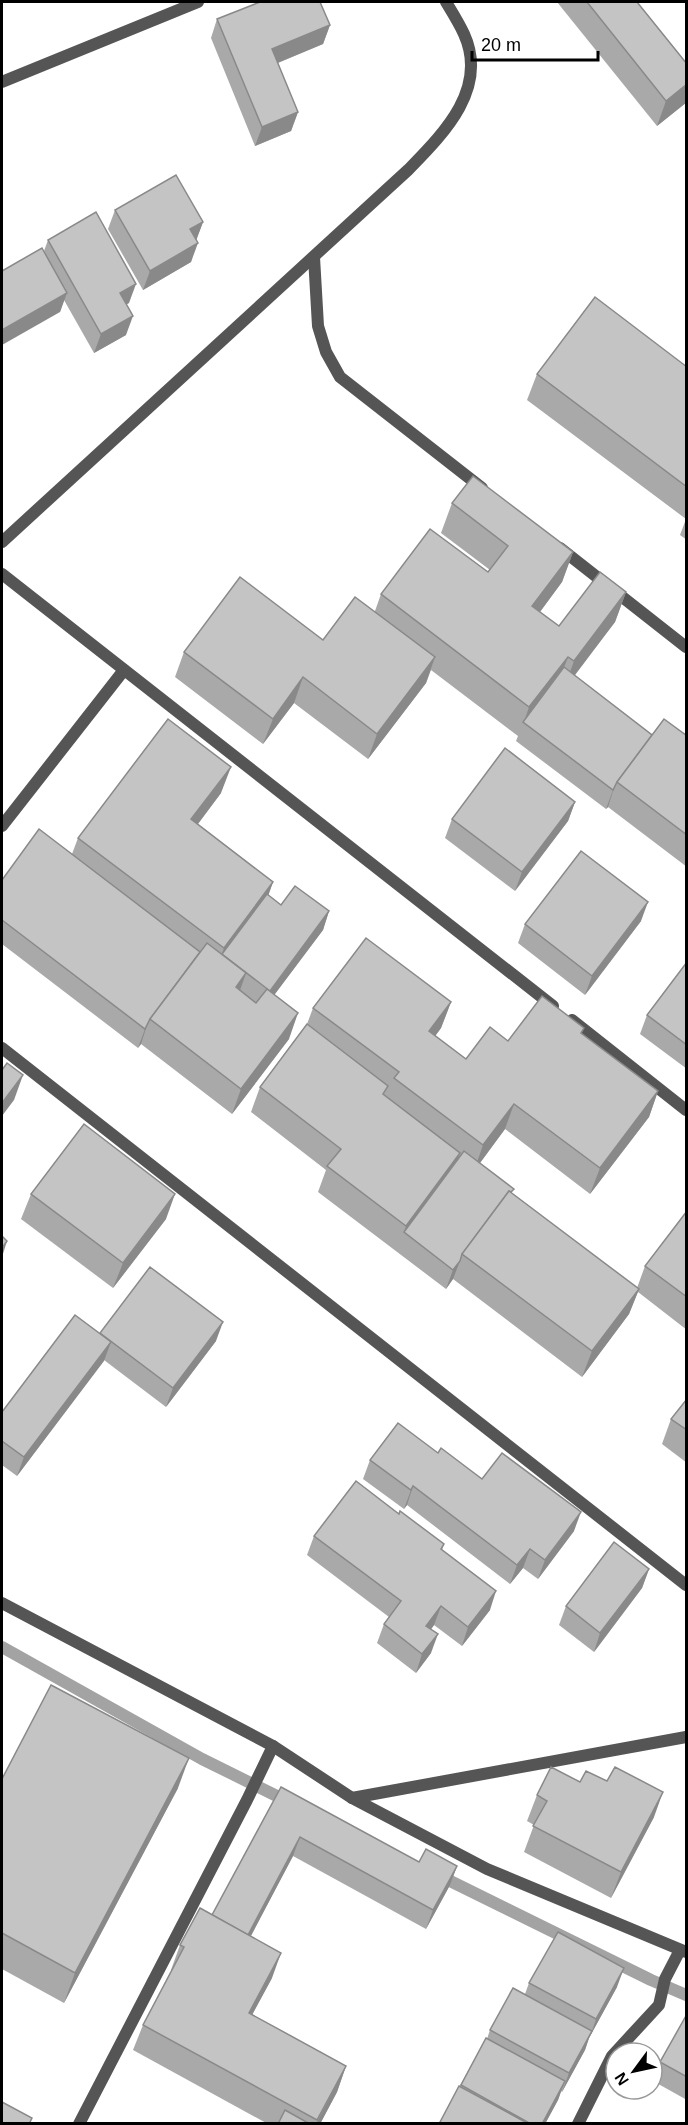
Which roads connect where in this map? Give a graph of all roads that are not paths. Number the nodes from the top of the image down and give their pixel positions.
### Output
1 (198, 2) edge
2 (446, 2) edge
3 (2, 82) edge
4 (314, 257) junction
5 (489, 493) edge
6 (2, 542) edge
7 (555, 544) edge
8 (2, 574) edge
9 (687, 647) edge
10 (124, 670) junction
11 (2, 826) edge
12 (2, 1048) edge
13 (687, 1110) edge
14 (687, 1585) edge
15 (2, 1603) edge
16 (687, 1737) edge
17 (273, 1746) junction
18 (352, 1798) junction
19 (683, 1951) edge
20 (79, 2124) edge
21 (578, 2124) edge

1 - 3 street
2 - 4 street
4 - 5 street
4 - 6 street
7 - 9 street
8 - 10 street
10 - 11 street
10 - 13 street
12 - 14 street
15 - 17 street
16 - 18 street
17 - 18 street
17 - 20 street
18 - 19 street
19 - 21 street

